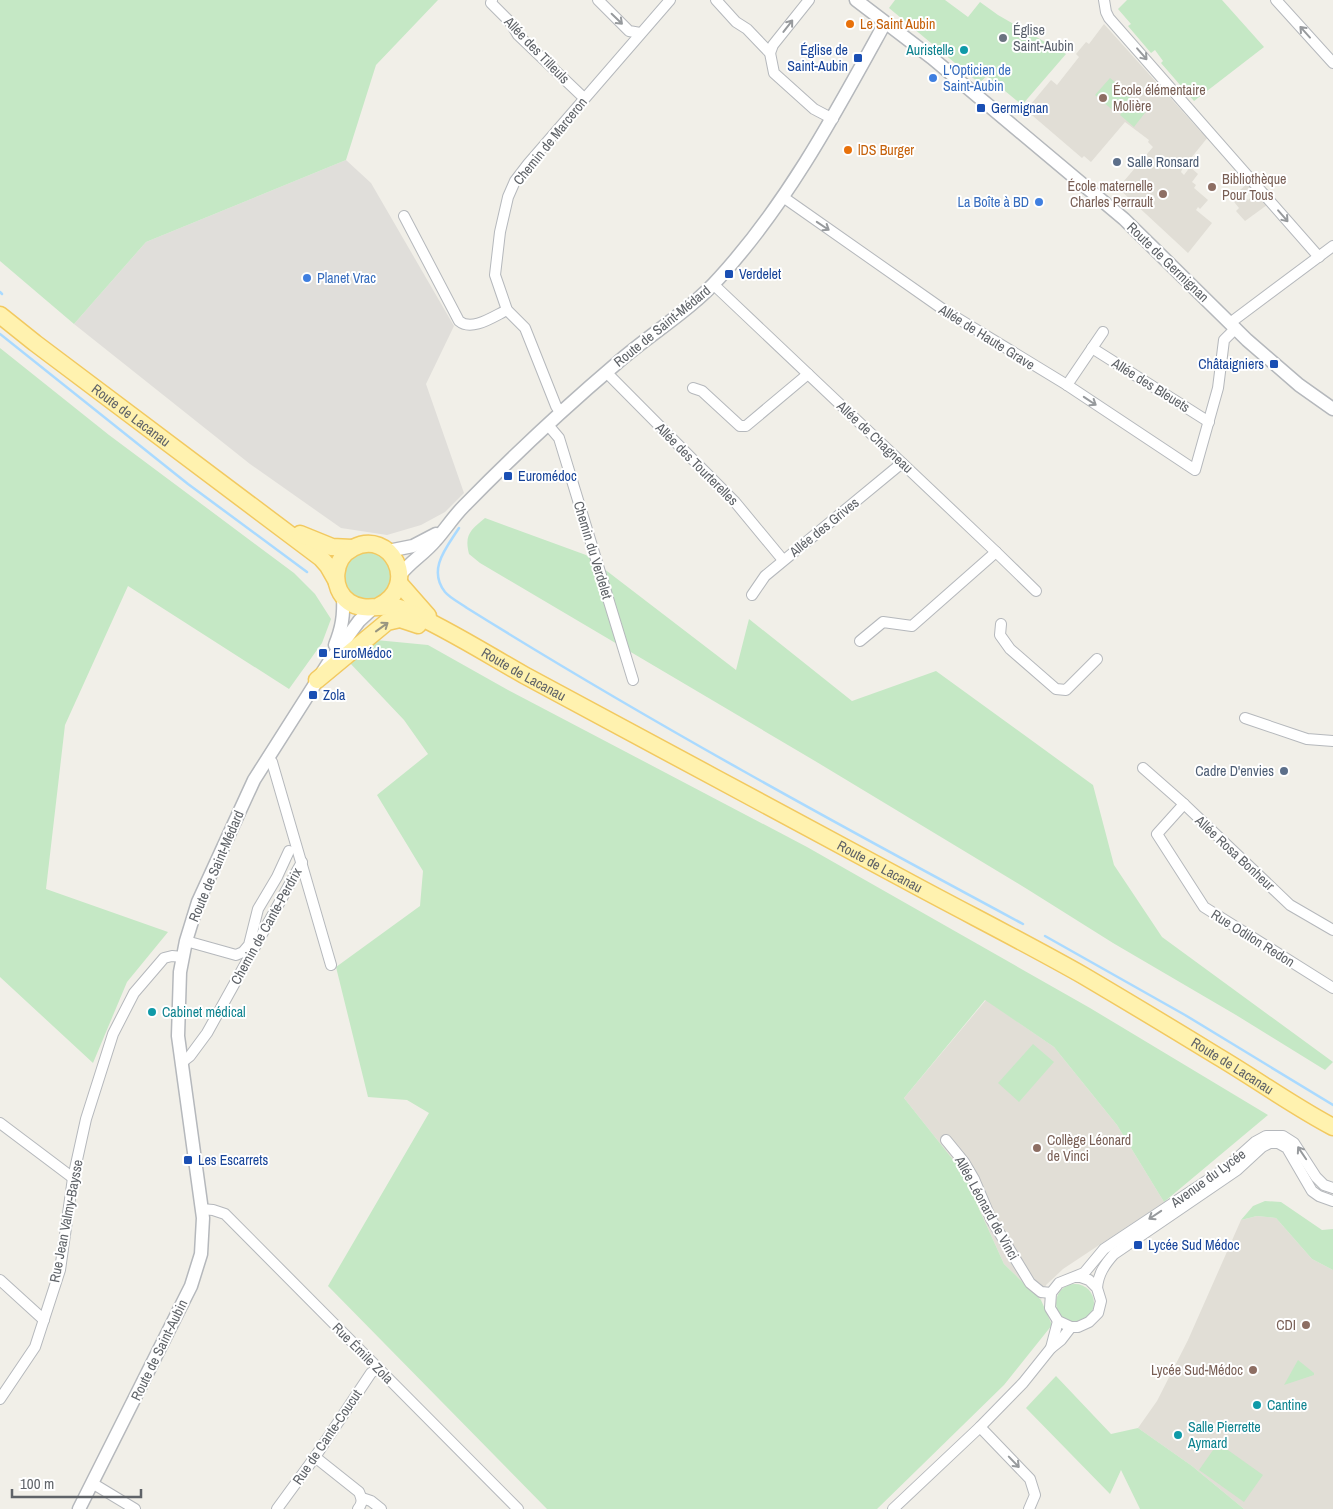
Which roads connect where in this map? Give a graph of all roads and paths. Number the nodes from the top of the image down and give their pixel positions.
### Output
1 (492, 0) edge
2 (598, 0) edge
3 (670, 0) edge
4 (716, 0) edge
5 (809, 0) edge
6 (856, 0) edge
7 (1104, 0) edge
8 (1276, 0) edge
9 (885, 23) junction
10 (640, 33) junction
11 (770, 54) junction
12 (1333, 63) edge
13 (584, 98) junction
14 (833, 119) junction
15 (783, 198) junction
16 (404, 216) dead end
17 (1333, 246) edge
18 (1319, 257) junction
19 (713, 284) junction
20 (507, 310) junction
21 (0, 315) edge
22 (1233, 325) junction
23 (1102, 332) dead end
24 (1092, 348) junction
25 (606, 372) junction
26 (808, 374) junction
27 (1067, 385) junction
28 (693, 388) dead end
29 (1333, 409) edge
30 (560, 413) junction
31 (1209, 422) junction
32 (548, 425) junction
33 (902, 463) junction
34 (263, 514) junction
35 (445, 529) junction
36 (352, 548) junction
37 (388, 551) junction
38 (996, 552) junction
39 (783, 560) junction
40 (399, 579) junction
41 (336, 580) junction
42 (1036, 591) dead end
43 (752, 595) dead end
44 (343, 596) junction
45 (376, 607) junction
46 (434, 624) junction
47 (1001, 624) dead end
48 (860, 641) dead end
49 (1097, 659) dead end
50 (329, 662) junction
51 (505, 664) junction
52 (317, 680) junction
53 (633, 680) dead end
54 (1245, 718) dead end
55 (1333, 742) edge
56 (268, 757) junction
57 (1143, 768) dead end
58 (1184, 804) junction
59 (289, 851) dead end
60 (302, 862) junction
61 (1333, 930) edge
62 (186, 941) junction
63 (182, 957) junction
64 (331, 966) dead end
65 (1333, 988) edge
66 (181, 1064) junction
67 (0, 1123) edge
68 (1329, 1126) edge
69 (946, 1140) dead end
70 (73, 1178) junction
71 (200, 1182) joint
72 (1333, 1188) edge
73 (1333, 1201) edge
74 (201, 1209) junction
75 (1078, 1276) junction
76 (0, 1280) edge
77 (1097, 1288) junction
78 (1051, 1293) junction
79 (44, 1320) junction
80 (1058, 1321) junction
81 (1071, 1327) junction
82 (1051, 1348) junction
83 (379, 1368) junction
84 (0, 1399) edge
85 (980, 1427) junction
86 (315, 1457) junction
87 (92, 1482) junction
88 (362, 1498) junction
89 (79, 1509) edge
90 (135, 1509) edge
91 (277, 1509) edge
92 (358, 1509) edge
93 (381, 1509) edge
94 (518, 1509) edge
95 (893, 1509) edge
96 (1030, 1509) edge

1 - 13 street, Allée des Tilleuls
2 -> 10 street
3 - 10 street, Chemin de Marceron
4 - 11 street
11 -> 5 street
6 - 9 street
7 -> 18 street
12 -> 8 street
9 - 14 street, Route de Saint-Médard
9 - 22 street, Route de Germignan
10 - 13 street, Chemin de Marceron
11 - 14 street
13 - 20 street, Chemin de Marceron
14 - 15 street, Route de Saint-Médard
15 - 19 street, Route de Saint-Médard
15 -> 27 street, Allée de Haute Grave
16 - 20 street
17 - 18 street
18 - 22 street
19 - 25 street, Route de Saint-Médard
19 - 26 street, Allée de Chagneau
20 - 30 street, Chemin de Marceron
21 - 34 main road, Route de Lacanau
22 - 29 street, Route de Germignan
22 - 31 street
23 - 24 street
24 - 27 street
24 - 31 street, Allée des Bleuets
25 - 30 street, Route de Saint-Médard
25 - 39 street, Allée des Tourterelles
26 - 28 street
26 - 33 street, Allée de Chagneau
27 -> 31 street, Allée de Haute Grave
30 - 32 street, Route de Saint-Médard
32 - 35 street, Route de Saint-Médard
32 - 53 street, Chemin du Verdelet
33 - 38 street, Allée de Chagneau
33 - 39 street, Allée des Grives
34 - 36 main road, Route de Lacanau
34 - 41 main road, Route de Lacanau
35 - 37 street, Route de Saint-Médard
35 - 40 street, Route de Saint-Médard
36 - 37 main road, Route de Lacanau
36 - 41 main road
37 - 40 main road, Route de Lacanau
38 - 42 street, Allée de Chagneau
38 - 48 street
39 - 43 street, Allée des Grives
40 - 45 main road
40 - 46 main road, Route de Lacanau
41 - 44 main road, Route de Lacanau
44 - 45 main road, Route de Lacanau
44 - 50 street, Route de Saint-Médard
45 - 46 main road, Route de Lacanau
45 - 50 street, Route de Saint-Médard
46 - 51 main road, Route de Lacanau
47 - 49 street
50 - 52 street, Route de Saint-Médard
52 -> 51 main road
51 - 68 main road, Route de Lacanau
52 - 56 street, Route de Saint-Médard
54 - 55 street
56 - 60 street
56 - 62 street, Route de Saint-Médard
57 - 58 street, Allée Rosa Bonheur
58 - 61 street, Allée Rosa Bonheur
58 - 65 street, Rue Odilon Redon
59 - 62 street
60 - 64 street
60 - 66 street, Chemin de Cante-Perdrix
62 - 63 street, Route de Saint-Médard
63 - 66 street, Route de Saint-Médard
63 - 70 street, Rue Jean Valmy-Baysse
66 - 71 street, Route de Saint-Médard
67 - 70 street
69 - 78 street, Allée Léonard de Vinci
70 - 79 street, Rue Jean Valmy-Baysse
71 - 74 street, Route de Saint-Aubin
72 -> 75 street, Avenue du Lycée
73 - 77 street, Avenue du Lycée
74 - 83 street, Rue Émile Zola
74 - 87 street, Route de Saint-Aubin
75 - 77 street
75 - 78 street
76 - 79 street
77 - 81 street
78 - 80 street
79 - 84 street, Rue Jean Valmy-Baysse
80 - 81 street
80 - 82 street
81 - 82 street
82 - 85 street
83 - 86 street, Rue de Cante-Coucut
83 - 94 street, Rue Émile Zola
85 - 95 street
85 -> 96 street
86 - 88 street
86 - 91 street, Rue de Cante-Coucut
87 - 89 street, Route de Saint-Aubin
87 - 90 street
88 - 92 street
88 - 93 street

